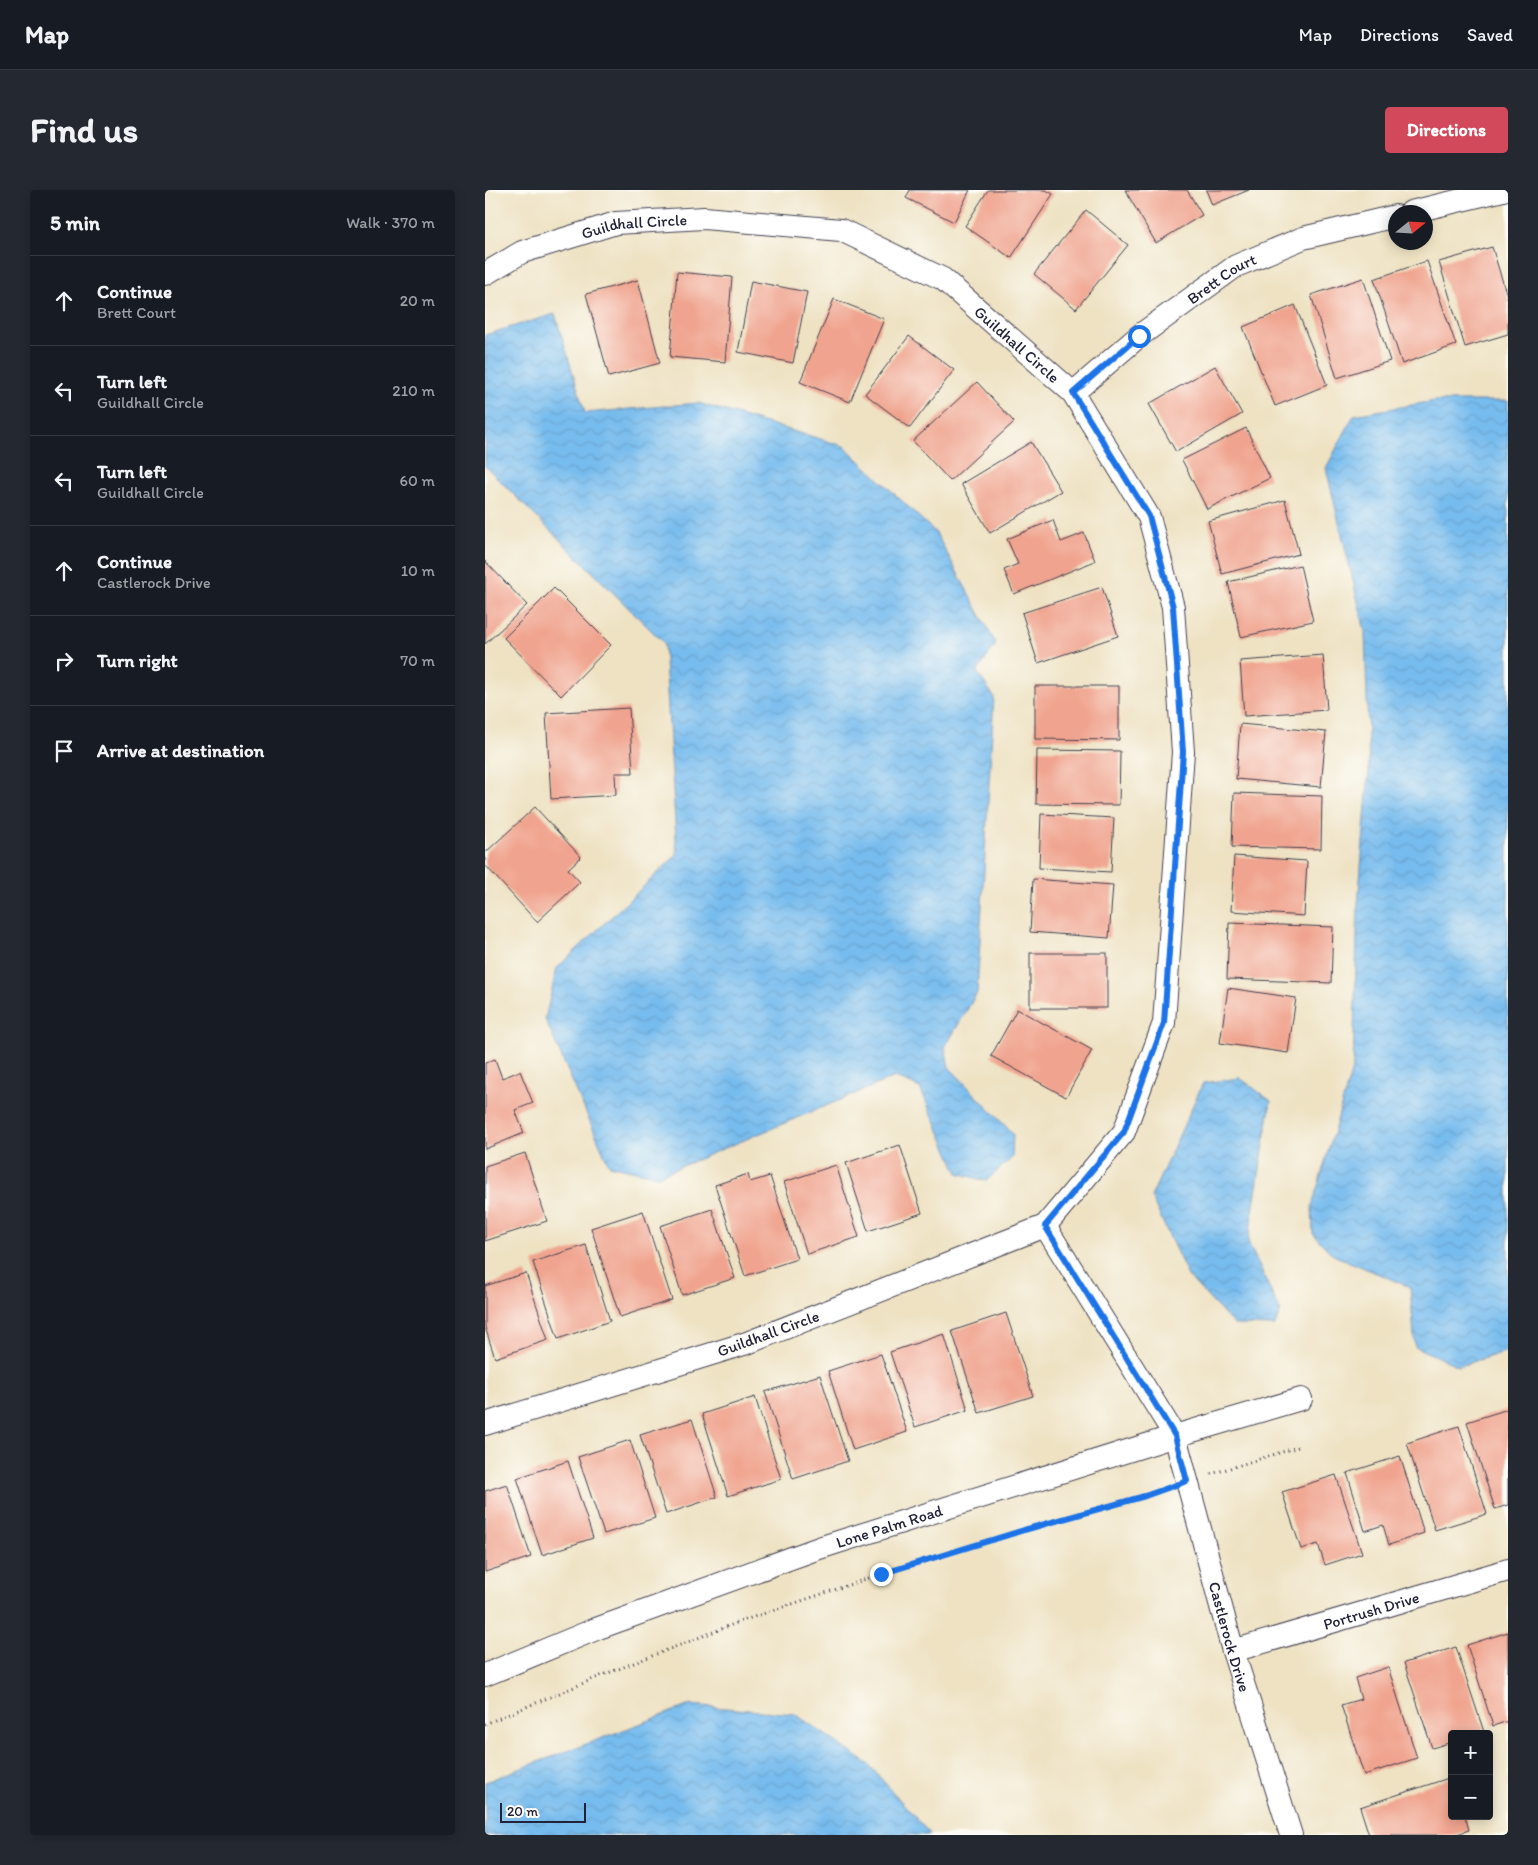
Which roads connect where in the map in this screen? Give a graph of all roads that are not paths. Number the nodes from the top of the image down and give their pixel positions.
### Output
1 (1503, 190) edge
2 (1433, 207) edge
3 (1388, 218) edge
4 (485, 274) edge
5 (1073, 393) junction
6 (1045, 1226) junction
7 (1301, 1399) dead end
8 (485, 1424) edge
9 (1175, 1436) junction
10 (1508, 1570) edge
11 (1233, 1651) junction
12 (485, 1675) edge
13 (1291, 1835) edge

1 - 2 street
3 - 5 street, Brett Court
4 - 5 street, Guildhall Circle
5 - 6 street, Guildhall Circle
6 - 8 street, Guildhall Circle
6 - 9 street
7 - 9 street, Lone Palm Road
9 - 11 street, Castlerock Drive
9 - 12 street, Lone Palm Road
10 - 11 street, Portrush Drive
11 - 13 street, Castlerock Drive

